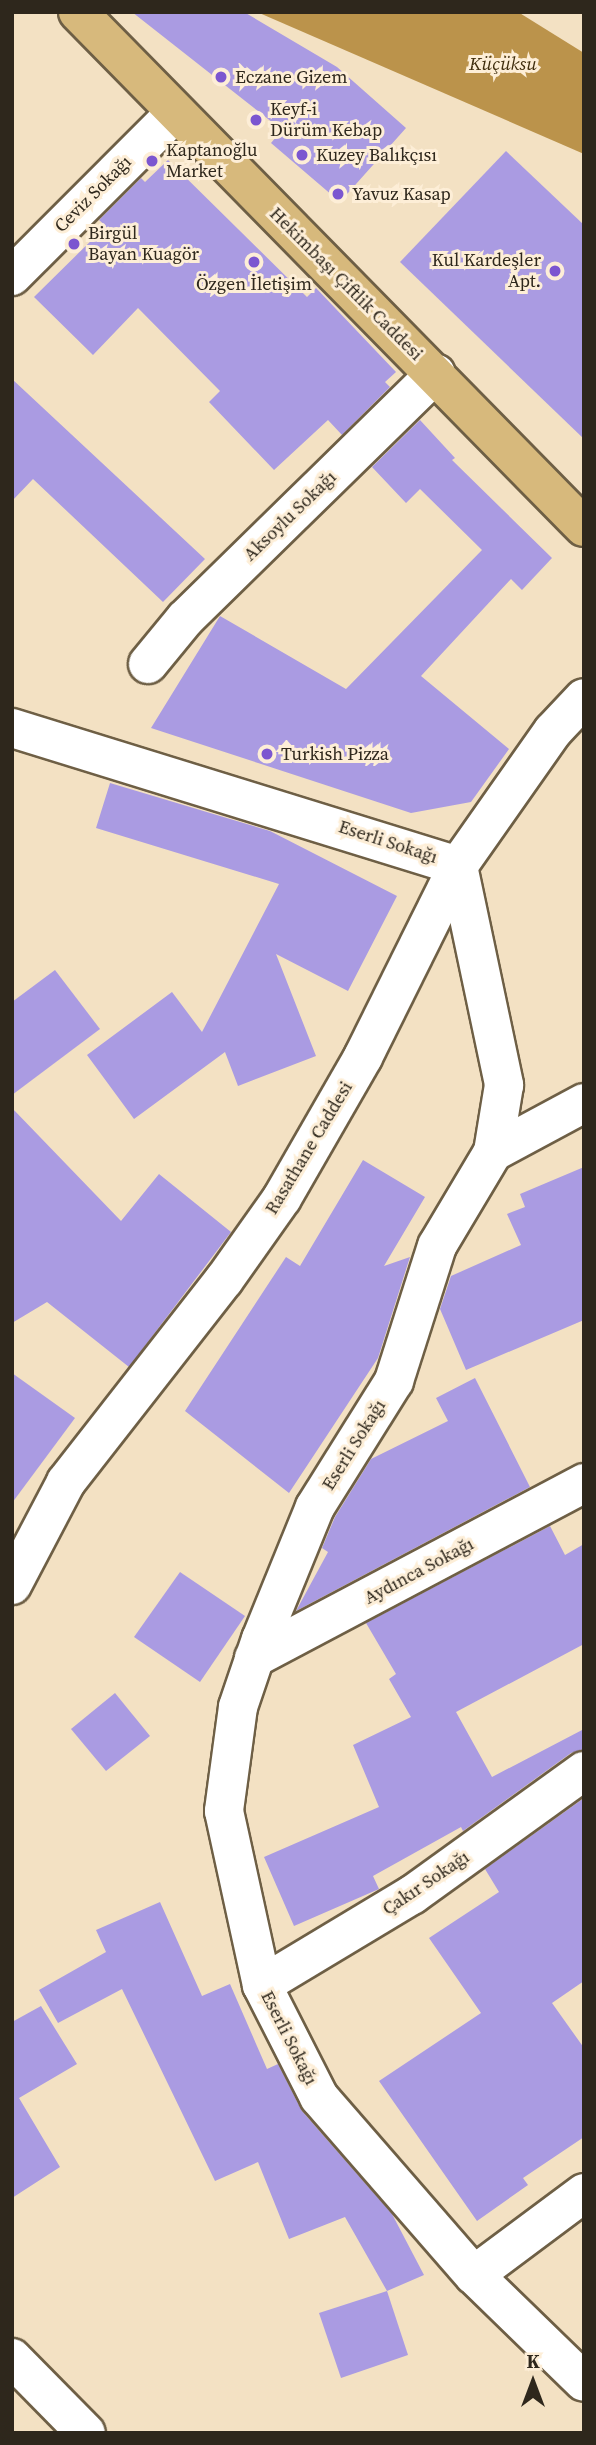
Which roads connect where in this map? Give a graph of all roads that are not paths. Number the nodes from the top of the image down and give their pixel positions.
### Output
1 (78, 12) edge
2 (175, 113) junction
3 (12, 276) edge
4 (436, 373) junction
5 (584, 527) edge
6 (148, 664) dead end
7 (584, 698) edge
8 (12, 728) edge
9 (458, 866) junction
10 (584, 1103) edge
11 (493, 1152) junction
12 (584, 1483) edge
13 (12, 1585) edge
14 (254, 1658) junction
15 (584, 1770) edge
16 (262, 1985) junction
17 (584, 2193) edge
18 (474, 2275) junction
19 (12, 2358) edge
20 (584, 2382) edge
21 (86, 2433) edge

1 - 2 main road, Hekimbaşı Çiftlik Caddesi
2 - 3 street, Ceviz Sokağı
2 - 4 main road, Hekimbaşı Çiftlik Caddesi
4 - 5 main road, Hekimbaşı Çiftlik Caddesi
4 - 6 street, Aksoylu Sokağı
7 - 9 street, Rasathane Caddesi
8 - 9 street, Eserli Sokağı
9 - 11 street, Eserli Sokağı
9 - 13 street, Rasathane Caddesi
10 - 11 street
11 - 14 street, Eserli Sokağı
12 - 14 street, Aydınca Sokağı
14 - 16 street, Eserli Sokağı
15 - 16 street, Çakır Sokağı
16 - 18 street, Eserli Sokağı
17 - 18 street
18 - 20 street, Eserli Sokağı
19 - 21 street

